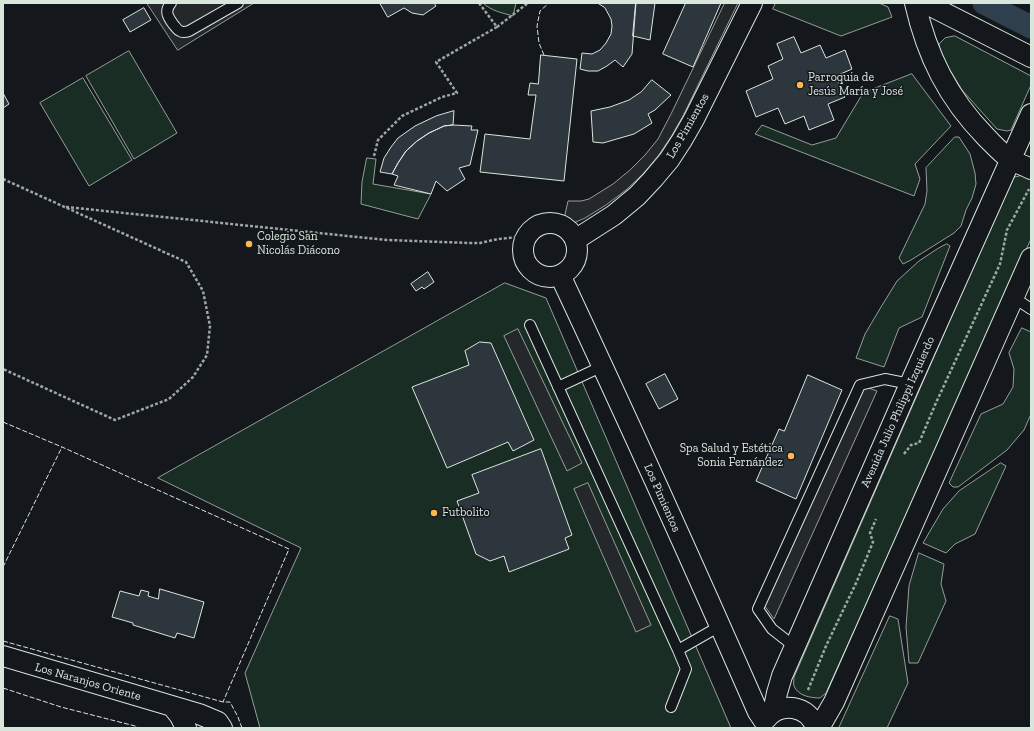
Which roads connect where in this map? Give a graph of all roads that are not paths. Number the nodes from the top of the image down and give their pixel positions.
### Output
1 (171, 3) edge
2 (238, 3) edge
3 (752, 3) edge
4 (915, 3) edge
5 (925, 3) edge
6 (1031, 57) edge
7 (1031, 114) edge
8 (1011, 160) junction
9 (1031, 169) edge
10 (575, 240) junction
11 (1031, 258) edge
12 (560, 276) junction
13 (1014, 297) junction
14 (1031, 310) edge
15 (530, 325) dead end
16 (602, 366) junction
17 (910, 384) junction
18 (558, 387) junction
19 (720, 626) junction
20 (795, 647) junction
21 (678, 650) junction
22 (3, 656) edge
23 (173, 707) junction
24 (671, 707) dead end
25 (766, 720) edge
26 (186, 728) edge
27 (222, 728) edge
28 (816, 728) edge
29 (819, 728) edge

1 - 2 lane
3 - 10 street, Los Pimientos
4 - 8 street
5 - 6 street
7 - 8 street, Avenida Julio Philippi Izquierdo
8 - 9 street
8 - 17 street, Avenida Julio Philippi Izquierdo
10 - 12 street
10 - 12 street
11 - 13 street
12 - 16 street, Los Pimientos
13 - 14 lane
13 - 29 street
15 - 18 lane
16 - 18 lane
16 - 19 street, Los Pimientos
17 - 20 street, Avenida Julio Philippi Izquierdo
17 - 20 lane
18 - 21 lane
19 - 21 lane
19 - 25 street, Los Pimientos
20 - 25 street, Avenida Julio Philippi Izquierdo
21 - 24 lane
22 - 23 street, Los Naranjos Oriente
23 - 26 street
23 - 27 street, Los Naranjos Oriente
25 - 28 street

